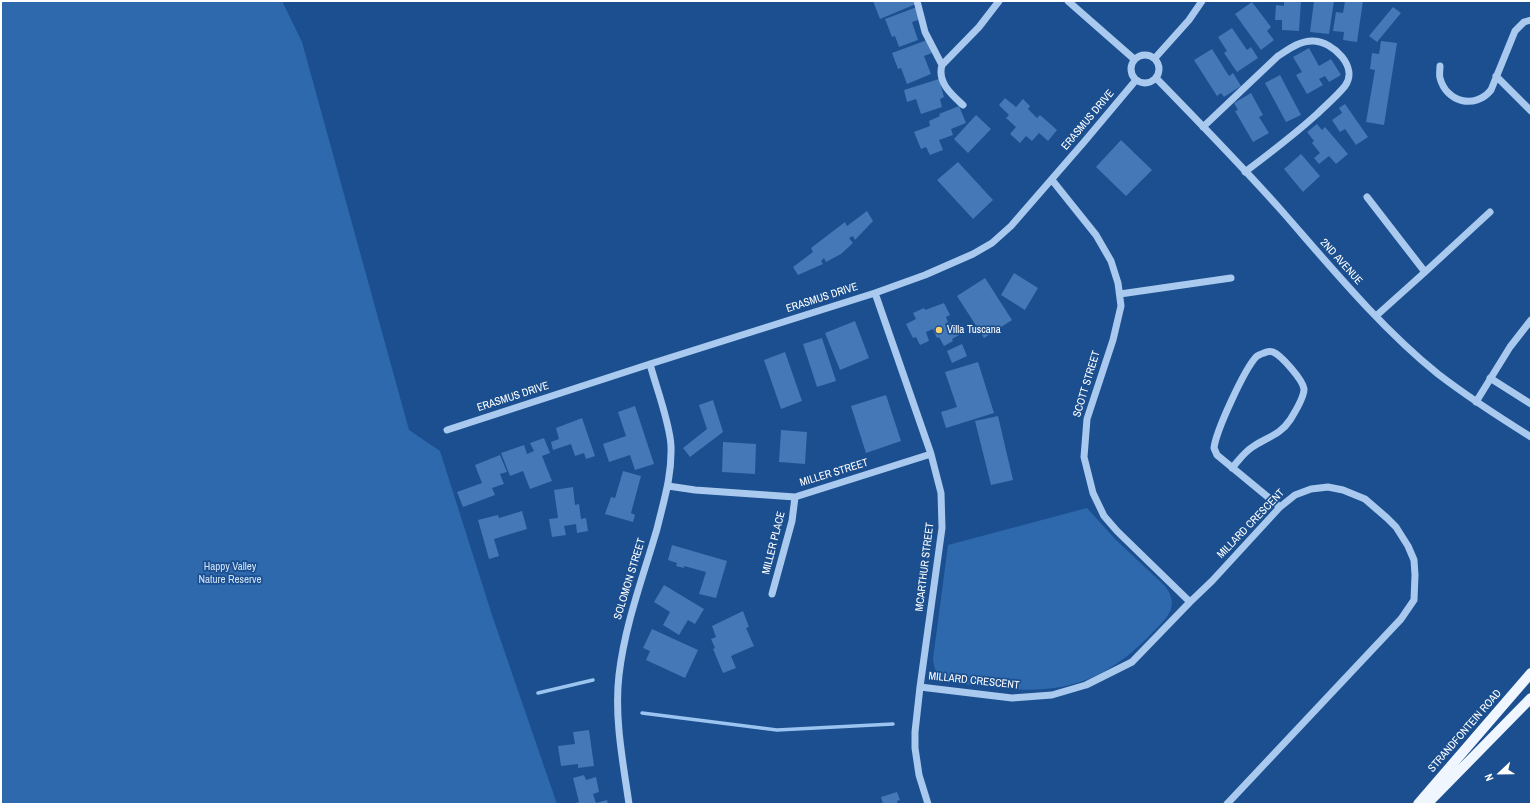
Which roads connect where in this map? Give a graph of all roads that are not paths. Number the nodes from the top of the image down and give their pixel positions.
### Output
1 (917, 1) edge
2 (999, 1) edge
3 (1068, 1) edge
4 (1202, 1) edge
5 (1531, 20) edge
6 (1155, 58) junction
7 (1134, 59) junction
8 (942, 65) junction
9 (1440, 66) dead end
10 (1496, 76) junction
11 (1156, 78) junction
12 (1136, 80) junction
13 (963, 105) dead end
14 (1531, 111) edge
15 (1203, 127) junction
16 (1245, 172) junction
17 (1052, 180) junction
18 (1367, 197) dead end
19 (1490, 212) dead end
20 (1425, 272) junction
21 (1231, 278) dead end
22 (875, 293) junction
23 (1120, 294) junction
24 (1376, 316) junction
25 (1531, 320) edge
26 (650, 364) junction
27 (1490, 378) junction
28 (1476, 402) junction
29 (1531, 404) edge
30 (447, 430) dead end
31 (1531, 437) edge
32 (931, 454) junction
33 (1232, 468) junction
34 (668, 486) junction
35 (795, 497) junction
36 (1280, 507) junction
37 (772, 594) dead end
38 (1190, 602) junction
39 (1531, 673) edge
40 (920, 686) junction
41 (1531, 698) edge
42 (629, 804) edge
43 (928, 804) edge
44 (1227, 804) edge
45 (1418, 804) edge
46 (1427, 804) edge

1 - 8 street
2 - 8 street
3 - 7 street
4 - 6 street
5 - 10 street
6 - 7 street
6 - 11 street
7 - 12 street
8 - 13 street
9 - 10 street
10 - 14 street
11 - 12 street
11 - 15 street, 2ND AVENUE
12 - 17 street, ERASMUS DRIVE
15 - 16 street, 2ND AVENUE
15 - 16 street
16 - 24 street, 2ND AVENUE
17 - 22 street, ERASMUS DRIVE
17 - 23 street, SCOTT STREET
18 - 20 street
19 - 20 street
20 - 24 street
21 - 23 street
22 - 26 street, ERASMUS DRIVE
22 - 32 street, MCARTHUR STREET
23 - 38 street, SCOTT STREET
24 - 28 street, 2ND AVENUE
25 - 27 street
26 - 30 street, ERASMUS DRIVE
26 - 34 street, SOLOMON STREET
27 - 28 street
27 - 29 street
28 - 31 street, 2ND AVENUE
32 - 35 street, MILLER STREET
32 - 40 street, MCARTHUR STREET
33 - 33 street
33 - 36 street
34 - 35 street, MILLER STREET
34 - 42 street, SOLOMON STREET
35 - 37 street, MILLER PLACE
36 - 38 street, MILLARD CRESCENT
36 - 44 street, MILLARD CRESCENT
38 - 40 street, MILLARD CRESCENT
39 - 45 main road, STRANDFONTEIN ROAD
40 - 43 street, MCARTHUR STREET
41 - 46 main road, STRANDFONTEIN ROAD

